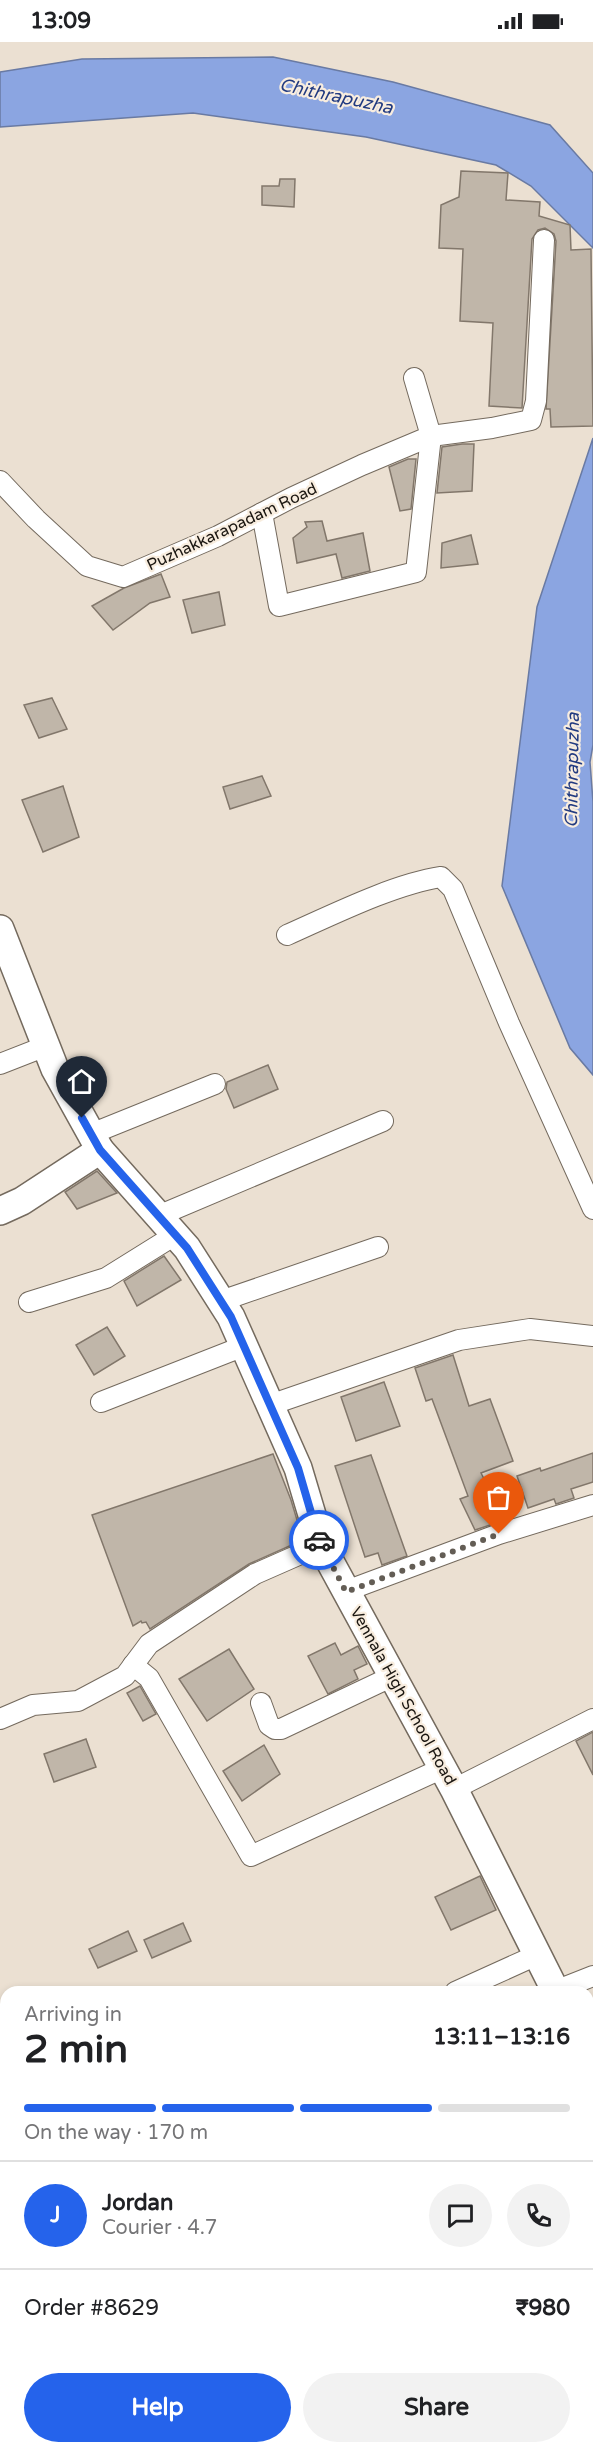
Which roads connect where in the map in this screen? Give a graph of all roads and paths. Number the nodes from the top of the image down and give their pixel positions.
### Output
1 (544, 240) dead end
2 (414, 378) dead end
3 (431, 436) junction
4 (0, 480) edge
5 (262, 513) junction
6 (0, 929) edge
7 (287, 935) dead end
8 (46, 1046) junction
9 (0, 1064) edge
10 (215, 1084) dead end
11 (383, 1121) dead end
12 (96, 1142) junction
13 (593, 1209) edge
14 (0, 1211) edge
15 (167, 1226) junction
16 (378, 1247) dead end
17 (221, 1301) junction
18 (30, 1302) dead end
19 (593, 1336) edge
20 (244, 1346) junction
21 (101, 1402) dead end
22 (270, 1405) junction
23 (593, 1505) edge
24 (321, 1545) junction
25 (346, 1592) junction
26 (133, 1665) junction
27 (393, 1676) junction
28 (261, 1703) dead end
29 (0, 1719) edge
30 (593, 1719) edge
31 (448, 1779) junction
32 (537, 1955) junction
33 (593, 1976) edge
34 (468, 1986) edge
35 (552, 1986) edge
36 (569, 1986) edge

1 - 3 street, Puzhakkarapadam Road
2 - 3 street
3 - 5 street, Puzhakkarapadam Road
3 - 5 street
4 - 5 street, Puzhakkarapadam Road
6 - 8 main road, Vennala High School Road
7 - 13 street
8 - 9 street
8 - 12 main road, Vennala High School Road
10 - 12 street
11 - 15 street
12 - 14 main road
12 - 15 main road, Vennala High School Road
15 - 17 main road, Vennala High School Road
15 - 18 street
16 - 17 street
17 - 20 main road, Vennala High School Road
19 - 22 street
20 - 21 street
20 - 22 main road, Vennala High School Road
22 - 24 main road, Vennala High School Road
23 - 25 street
24 - 25 main road, Vennala High School Road
24 - 26 street
25 - 27 main road, Vennala High School Road
26 - 29 street
26 - 31 street
27 - 28 street
27 - 31 main road, Vennala High School Road
30 - 31 street
31 - 32 main road, Vennala High School Road
32 - 34 street
32 - 35 main road, Vennala High School Road
33 - 36 street

